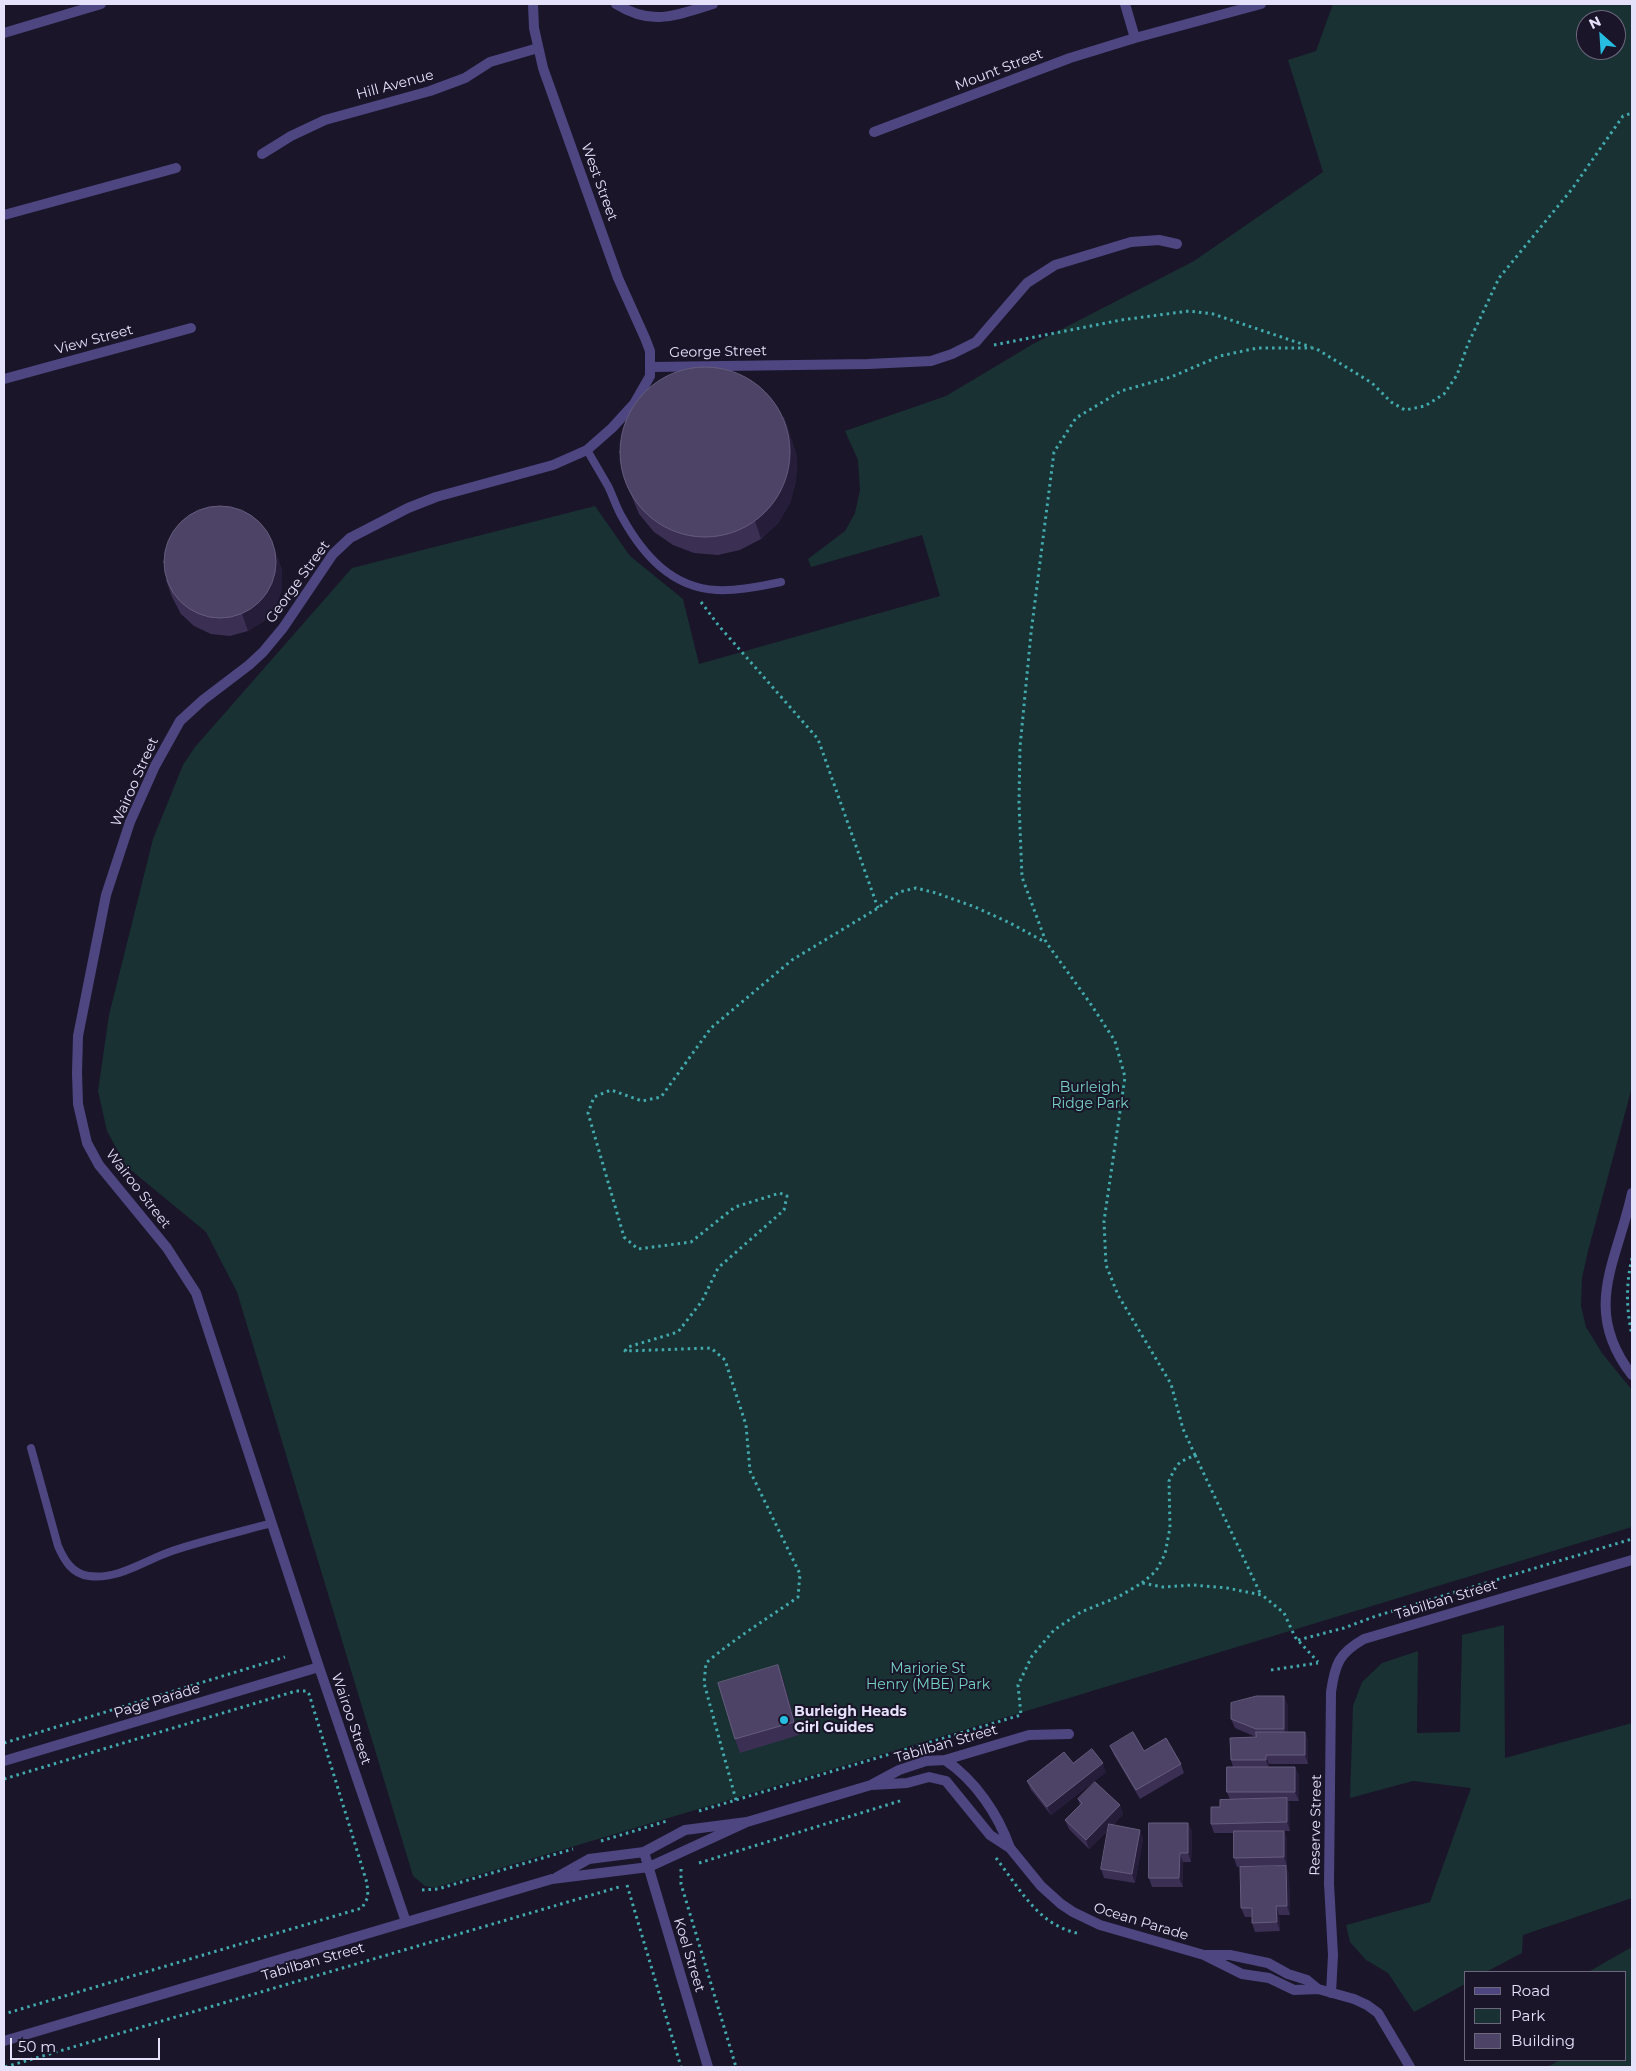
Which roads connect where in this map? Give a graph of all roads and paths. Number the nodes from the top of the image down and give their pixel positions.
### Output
1 (101, 4) edge
2 (533, 4) edge
3 (616, 4) edge
4 (713, 4) edge
5 (1124, 4) edge
6 (1261, 4) edge
7 (4, 33) edge
8 (1135, 38) junction
9 (538, 48) junction
10 (1632, 113) edge
11 (874, 132) dead end
12 (262, 154) dead end
13 (176, 168) dead end
14 (4, 215) edge
15 (1177, 244) dead end
16 (191, 328) dead end
17 (989, 346) dead end
18 (1315, 348) junction
19 (651, 366) junction
20 (4, 379) edge
21 (587, 450) junction
22 (782, 582) dead end
23 (689, 584) junction
24 (203, 700) joint
25 (878, 908) junction
26 (1046, 942) junction
27 (1632, 1193) edge
28 (1632, 1258) edge
29 (1632, 1334) edge
30 (1632, 1375) edge
31 (31, 1448) dead end
32 (1195, 1455) junction
33 (272, 1523) junction
34 (1632, 1539) edge
35 (1632, 1560) edge
36 (1142, 1584) junction
37 (1262, 1596) junction
38 (1298, 1640) junction
39 (285, 1657) dead end
40 (1339, 1658) junction
41 (1318, 1662) junction
42 (319, 1667) junction
43 (1272, 1670) dead end
44 (1069, 1734) dead end
45 (4, 1742) edge
46 (946, 1760) junction
47 (4, 1762) edge
48 (938, 1778) junction
49 (4, 1779) edge
50 (871, 1785) junction
51 (908, 1798) dead end
52 (747, 1822) junction
53 (1010, 1848) junction
54 (644, 1852) junction
55 (693, 1864) dead end
56 (649, 1867) junction
57 (684, 1867) dead end
58 (552, 1880) junction
59 (406, 1922) junction
60 (1204, 1956) junction
61 (1318, 1989) junction
62 (1331, 1994) junction
63 (4, 2014) edge
64 (4, 2041) edge
65 (5, 2067) edge
66 (681, 2067) edge
67 (708, 2067) edge
68 (736, 2067) edge
69 (1410, 2067) edge

1 - 7 street
2 - 9 street, West Street
3 - 4 street
5 - 8 street
6 - 8 street, Mount Street
8 - 11 street, Mount Street
9 - 12 street, Hill Avenue
9 - 19 street, West Street
10 - 18 path
13 - 14 street
15 - 19 street, George Street
16 - 20 street, View Street
17 - 18 path
18 - 26 path
19 - 21 street, George Street
21 - 23 lane
21 - 24 street, George Street
22 - 23 lane
23 - 25 path
24 - 33 street, Wairoo Street
25 - 26 path
25 - 36 path, Tabilban Street
26 - 32 path
27 - 30 street
28 - 29 path
31 - 33 lane
32 - 36 path
32 - 37 path
33 - 42 street, Wairoo Street
34 - 38 path
35 - 40 street, Tabilban Street
36 - 37 path
37 - 38 path
38 - 41 path
39 - 45 path
40 - 41 path
40 - 62 street, Reserve Street
41 - 43 path
42 - 47 street, Page Parade
42 - 59 street, Wairoo Street
44 - 46 street, Tabilban Street
46 - 48 street
46 - 50 street, Tabilban Street
46 - 53 street, Ocean Parade
48 - 50 street
48 - 53 street, Ocean Parade
49 - 63 path
50 - 52 street, Tabilban Street
51 - 55 path
52 - 54 street, Tabilban Street
52 - 56 street, Tabilban Street
53 - 60 street, Ocean Parade
54 - 56 street, Koel Street
54 - 58 street, Tabilban Street
56 - 58 street, Tabilban Street
56 - 67 street, Koel Street
57 - 68 path, Koel Street
58 - 59 street, Tabilban Street
59 - 64 street, Tabilban Street
60 - 61 street, Ocean Parade
60 - 61 street, Ocean Parade
61 - 62 street, Ocean Parade
62 - 69 street, Ocean Parade
65 - 66 path, Tabilban Street

